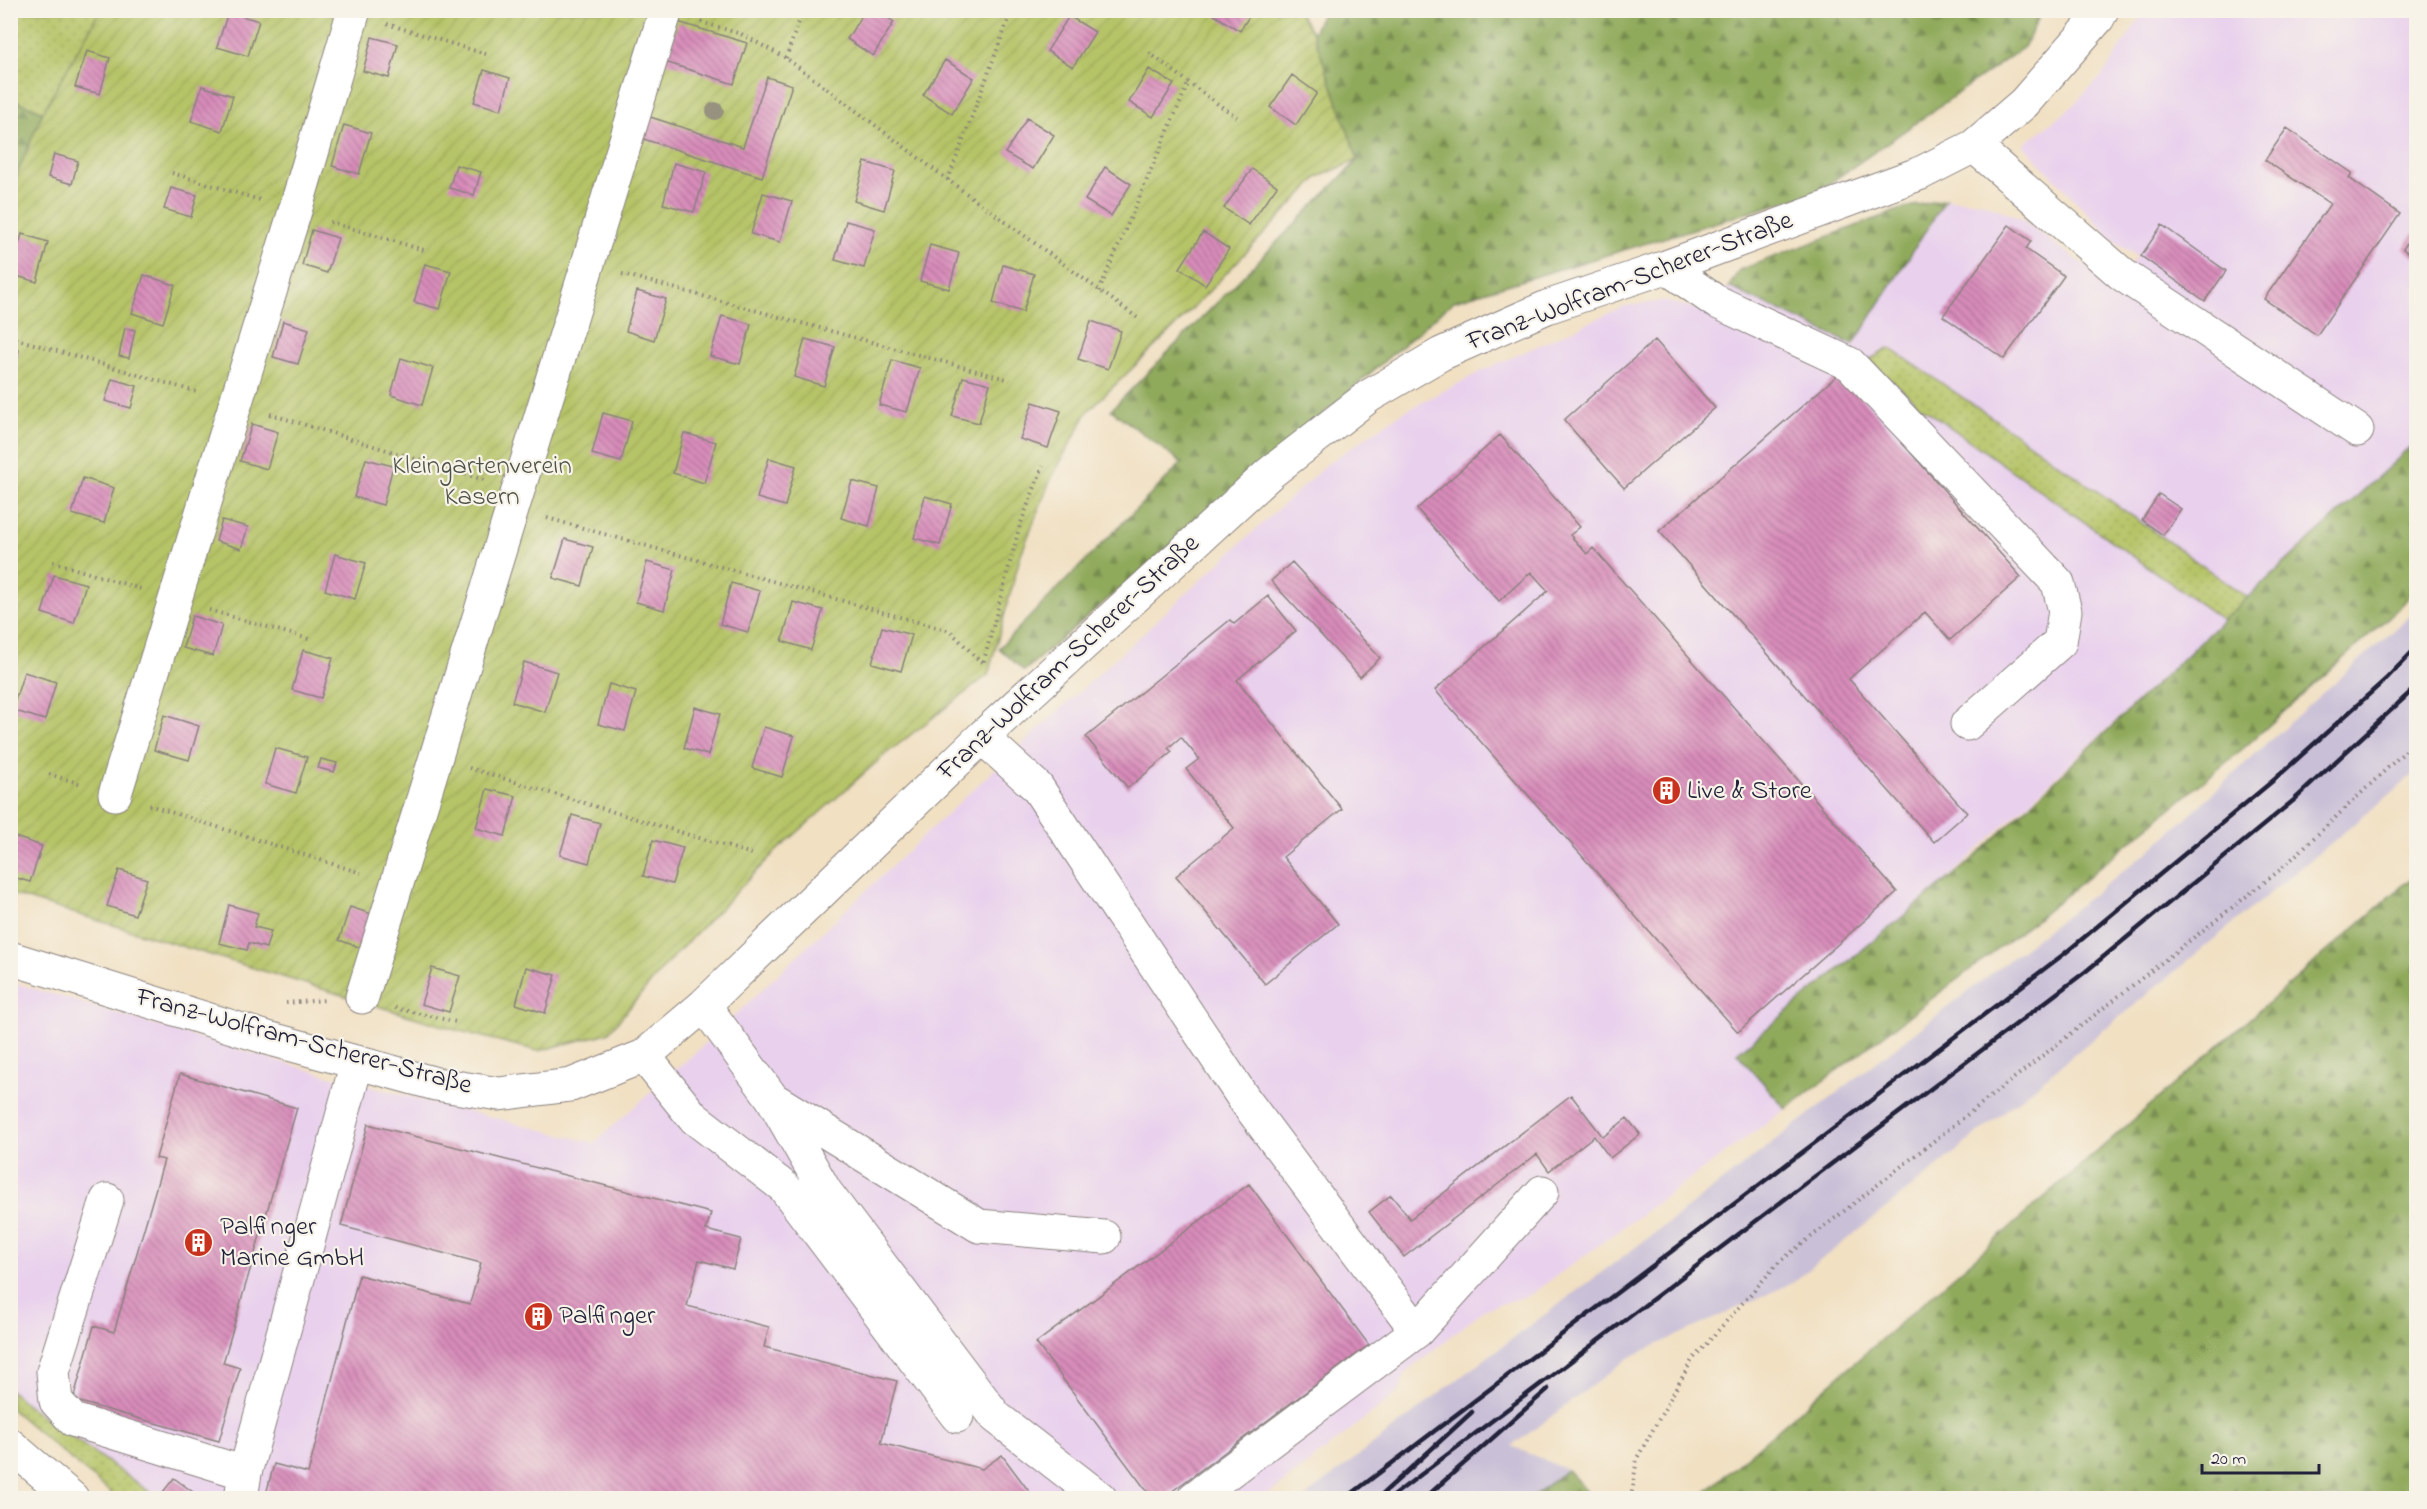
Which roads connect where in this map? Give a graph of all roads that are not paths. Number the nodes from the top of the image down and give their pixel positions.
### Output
1 (2102, 10) edge
2 (666, 11) edge
3 (353, 12) edge
4 (1974, 146) junction
5 (1666, 267) junction
6 (2357, 430) dead end
7 (1967, 724) dead end
8 (982, 737) junction
9 (115, 794) road end
10 (10, 958) edge
11 (362, 997) dead end
12 (704, 1005) junction
13 (644, 1056) junction
14 (357, 1062) junction
15 (772, 1098) junction
16 (1542, 1192) dead end
17 (107, 1200) dead end
18 (1104, 1238) dead end
19 (1417, 1331) junction
20 (957, 1416) dead end
21 (10, 1445) edge
22 (243, 1486) edge
23 (72, 1498) edge
24 (1100, 1498) edge
25 (1194, 1498) edge

1 - 4 street, Franz-Wolfram-Scherer-Straße
2 - 11 street
3 - 9 street
4 - 5 street, Franz-Wolfram-Scherer-Straße
4 - 6 street
5 - 7 street
5 - 8 street, Franz-Wolfram-Scherer-Straße
8 - 12 street, Franz-Wolfram-Scherer-Straße
8 - 19 street
10 - 14 street, Franz-Wolfram-Scherer-Straße
12 - 13 street, Franz-Wolfram-Scherer-Straße
12 - 15 street
13 - 14 street, Franz-Wolfram-Scherer-Straße
13 - 20 street
14 - 22 street
15 - 18 street
15 - 24 street
16 - 19 street
17 - 22 street
19 - 25 street
21 - 23 street

